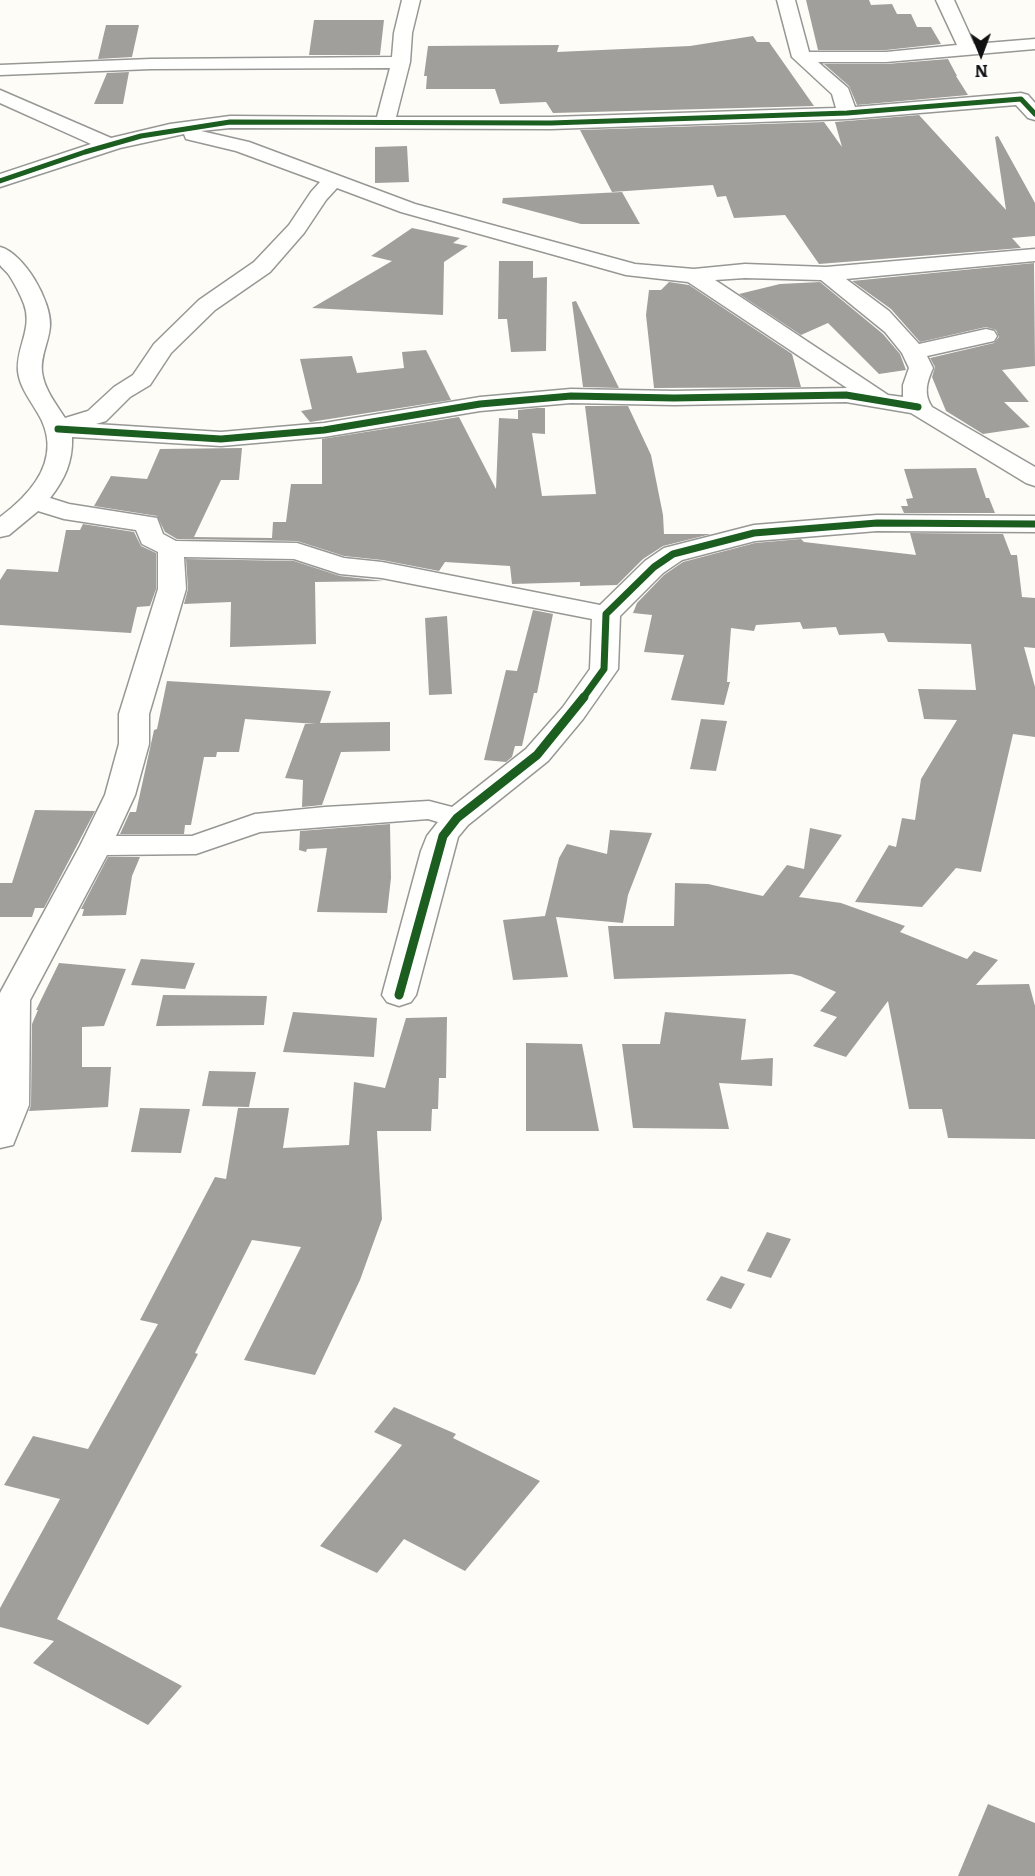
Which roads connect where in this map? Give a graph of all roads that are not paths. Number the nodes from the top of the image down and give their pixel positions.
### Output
1 (411, 0) edge
2 (786, 0) edge
3 (945, 0) edge
4 (1035, 44) edge
5 (967, 48) junction
6 (801, 57) junction
7 (401, 62) junction
8 (0, 70) edge
9 (0, 96) edge
10 (1028, 98) edge
11 (847, 113) junction
12 (1035, 114) edge
13 (385, 123) junction
14 (168, 129) junction
15 (107, 144) junction
16 (0, 180) edge
17 (333, 181) junction
18 (0, 253) edge
19 (1035, 255) edge
20 (826, 274) junction
21 (694, 276) junction
22 (986, 336) dead end
23 (915, 352) junction
24 (880, 399) junction
25 (918, 407) junction
26 (58, 429) junction
27 (1035, 478) edge
28 (35, 501) junction
29 (1035, 524) edge
30 (0, 529) edge
31 (171, 549) junction
32 (606, 614) junction
33 (458, 818) junction
34 (96, 846) junction
35 (399, 995) dead end
36 (0, 1136) edge

1 - 7 street
2 - 6 street
3 - 5 street
4 - 5 street
5 - 6 street
6 - 11 street
7 - 8 street
7 - 13 street
9 - 15 street
10 - 11 street
10 - 12 street
11 - 13 street
13 - 14 street
14 - 15 street
14 - 17 street
15 - 16 street
17 - 21 street
17 - 26 street
18 - 26 street
19 - 20 street
20 - 21 street
20 - 23 street
21 - 24 street
22 - 23 street
23 - 25 street
24 - 25 street
24 - 26 street
25 - 27 street
26 - 28 street
28 - 30 street
28 - 31 street
29 - 32 street
31 - 32 street
31 - 34 street
32 - 33 street
33 - 34 street
33 - 35 street
34 - 36 street

